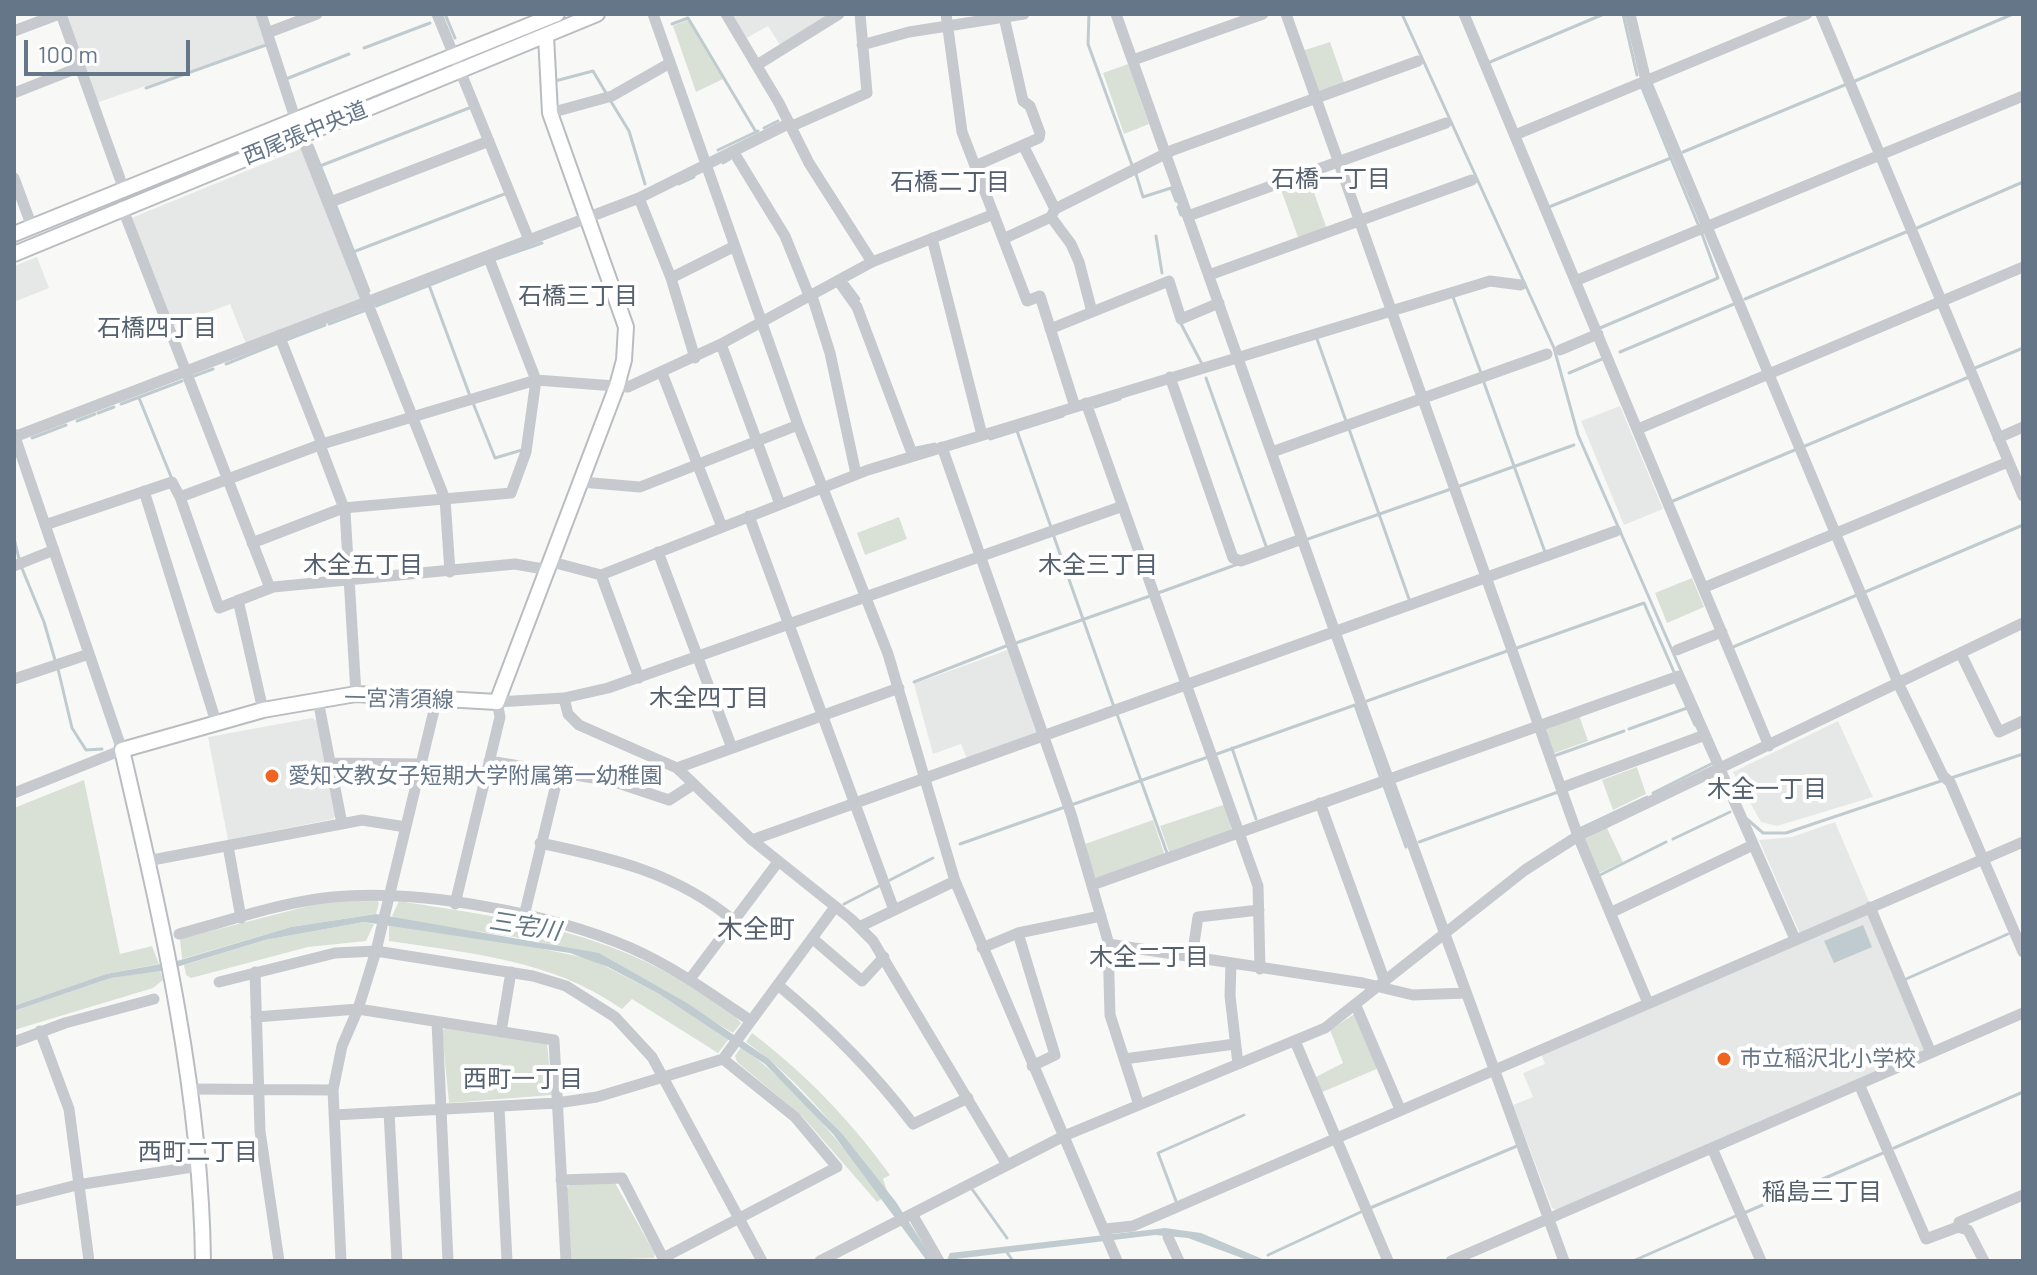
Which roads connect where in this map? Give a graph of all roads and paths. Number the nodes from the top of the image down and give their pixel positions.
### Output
1 (60, 14) edge
2 (261, 14) edge
3 (317, 14) edge
4 (437, 14) edge
5 (557, 14) edge
6 (597, 14) edge
7 (653, 14) edge
8 (726, 14) edge
9 (839, 14) edge
10 (860, 14) edge
11 (1024, 14) edge
12 (1116, 14) edge
13 (1263, 14) edge
14 (1286, 14) edge
15 (1464, 14) edge
16 (1630, 14) edge
17 (1807, 14) edge
18 (1821, 14) edge
19 (1004, 17) junction
20 (947, 20) edge
21 (14, 31) edge
22 (267, 33) junction
23 (546, 36) junction
24 (862, 45) junction
25 (1133, 60) junction
26 (1418, 61) dead end
27 (458, 63) junction
28 (670, 63) junction
29 (757, 65) junction
30 (80, 67) junction
31 (1646, 81) junction
32 (14, 93) edge
33 (2023, 96) edge
34 (1316, 98) junction
35 (550, 113) junction
36 (1446, 123) dead end
37 (791, 125) junction
38 (298, 128) junction
39 (1515, 135) junction
40 (489, 141) junction
41 (1023, 145) junction
42 (733, 151) junction
43 (1166, 153) junction
44 (1879, 156) junction
45 (1338, 162) junction
46 (706, 164) junction
47 (975, 166) junction
48 (14, 178) edge
49 (1472, 180) dead end
50 (124, 190) junction
51 (639, 198) junction
52 (328, 203) junction
53 (122, 207) junction
54 (1053, 213) junction
55 (994, 214) junction
56 (1188, 216) junction
57 (586, 218) junction
58 (1359, 221) junction
59 (32, 227) junction
60 (1707, 227) junction
61 (14, 234) edge
62 (932, 238) junction
63 (1003, 239) junction
64 (529, 240) junction
65 (735, 246) junction
66 (14, 254) edge
67 (488, 256) junction
68 (872, 262) junction
69 (2023, 267) edge
70 (1209, 275) junction
71 (671, 278) junction
72 (1575, 281) junction
73 (840, 283) junction
74 (1521, 285) dead end
75 (811, 297) junction
76 (367, 302) junction
77 (1941, 302) junction
78 (1219, 303) junction
79 (1391, 311) junction
80 (1092, 312) junction
81 (761, 322) junction
82 (1050, 329) junction
83 (1598, 334) junction
84 (279, 335) junction
85 (721, 344) junction
86 (1560, 350) dead end
87 (1547, 354) dead end
88 (1238, 356) junction
89 (695, 358) junction
90 (185, 371) junction
91 (662, 373) junction
92 (1769, 374) junction
93 (1170, 377) junction
94 (536, 380) junction
95 (617, 386) junction
96 (1422, 398) junction
97 (1080, 405) junction
98 (412, 417) junction
99 (798, 425) junction
100 (2023, 427) edge
101 (1638, 429) junction
102 (982, 435) junction
103 (14, 436) edge
104 (1998, 438) junction
105 (757, 441) junction
106 (321, 444) junction
107 (942, 447) junction
108 (1272, 452) junction
109 (913, 456) junction
110 (2008, 462) junction
111 (698, 464) junction
112 (856, 474) junction
113 (227, 480) junction
114 (581, 482) junction
115 (822, 487) junction
116 (144, 491) junction
117 (2023, 496) edge
118 (180, 497) junction
119 (445, 499) junction
120 (780, 504) junction
121 (1123, 506) junction
122 (343, 508) junction
123 (749, 516) junction
124 (45, 525) junction
125 (722, 527) junction
126 (1616, 531) dead end
127 (1836, 533) junction
128 (1302, 539) junction
129 (252, 543) junction
130 (54, 550) junction
131 (658, 552) junction
132 (980, 556) junction
133 (14, 566) edge
134 (550, 566) junction
135 (450, 572) junction
136 (601, 575) junction
137 (1486, 578) junction
138 (350, 580) junction
139 (270, 588) junction
140 (1703, 588) junction
141 (866, 596) junction
142 (238, 600) junction
143 (2023, 623) edge
144 (788, 624) junction
145 (1335, 632) junction
146 (1722, 632) junction
147 (1677, 650) dead end
148 (89, 654) junction
149 (1961, 654) junction
150 (699, 656) junction
151 (639, 678) junction
152 (14, 679) edge
153 (1186, 685) junction
154 (1899, 685) junction
155 (899, 688) junction
156 (356, 694) junction
157 (437, 698) junction
158 (564, 698) junction
159 (318, 700) junction
160 (497, 702) junction
161 (263, 710) junction
162 (822, 716) junction
163 (2023, 721) edge
164 (216, 722) junction
165 (1538, 726) junction
166 (1043, 735) junction
167 (1705, 735) junction
168 (1769, 746) junction
169 (732, 748) junction
170 (122, 750) junction
171 (489, 761) junction
172 (330, 763) junction
173 (421, 764) junction
174 (1723, 767) junction
175 (677, 768) junction
176 (559, 772) junction
177 (925, 777) junction
178 (1388, 779) junction
179 (694, 784) junction
180 (1561, 788) junction
181 (14, 793) edge
182 (854, 802) junction
183 (1320, 803) junction
184 (342, 824) junction
185 (406, 827) junction
186 (1239, 832) junction
187 (1578, 836) junction
188 (752, 840) junction
189 (2023, 842) edge
190 (540, 843) junction
191 (1753, 845) junction
192 (228, 846) junction
193 (1983, 860) junction
194 (147, 861) junction
195 (778, 862) junction
196 (955, 881) junction
197 (1092, 885) junction
198 (388, 899) junction
199 (455, 904) junction
200 (835, 907) junction
201 (1870, 907) junction
202 (894, 910) junction
203 (1259, 910) junction
204 (1610, 913) junction
205 (524, 916) junction
206 (1101, 916) junction
207 (241, 918) junction
208 (734, 921) junction
209 (859, 927) junction
210 (1018, 933) junction
211 (1444, 933) junction
212 (179, 934) dead end
213 (812, 938) junction
214 (1795, 939) junction
215 (1108, 944) junction
216 (982, 948) junction
217 (376, 951) junction
218 (2023, 952) edge
219 (884, 957) junction
220 (1192, 957) junction
221 (1231, 963) junction
222 (1260, 969) junction
223 (255, 972) junction
224 (511, 972) junction
225 (690, 979) junction
226 (219, 982) dead end
227 (1383, 984) junction
228 (778, 985) junction
229 (1466, 993) junction
230 (154, 999) dead end
231 (1648, 1003) junction
232 (1356, 1006) junction
233 (358, 1009) junction
234 (2023, 1013) edge
235 (256, 1017) junction
236 (437, 1022) junction
237 (748, 1025) junction
238 (40, 1031) junction
239 (501, 1032) junction
240 (1295, 1041) junction
241 (14, 1042) edge
242 (1235, 1044) junction
243 (1931, 1053) junction
244 (725, 1057) junction
245 (1124, 1059) junction
246 (1238, 1064) junction
247 (1032, 1066) junction
248 (1494, 1068) junction
249 (666, 1077) junction
250 (1859, 1084) junction
251 (259, 1088) junction
252 (191, 1089) junction
253 (333, 1090) junction
254 (968, 1098) junction
255 (557, 1103) junction
256 (1139, 1105) junction
257 (499, 1107) junction
258 (1400, 1109) junction
259 (441, 1110) junction
260 (389, 1112) junction
261 (334, 1115) junction
262 (1064, 1136) junction
263 (1336, 1137) junction
264 (1712, 1148) junction
265 (1007, 1165) junction
266 (199, 1166) junction
267 (561, 1180) junction
268 (77, 1185) junction
269 (2023, 1195) edge
270 (14, 1201) edge
271 (912, 1214) junction
272 (740, 1218) junction
273 (1549, 1219) junction
274 (1958, 1227) junction
275 (1107, 1234) junction
276 (1168, 1237) dead end
277 (842, 1250) junction
278 (660, 1260) edge
279 (89, 1261) edge
280 (203, 1261) edge
281 (279, 1261) edge
282 (341, 1261) edge
283 (397, 1261) edge
284 (448, 1261) edge
285 (507, 1261) edge
286 (566, 1261) edge
287 (762, 1261) edge
288 (820, 1261) edge
289 (849, 1261) edge
290 (939, 1261) edge
291 (1117, 1261) edge
292 (1179, 1261) edge
293 (1388, 1261) edge
294 (1451, 1261) edge
295 (1564, 1261) edge
296 (1761, 1261) edge
297 (1984, 1261) edge

1 - 21 street
1 - 30 street
2 - 22 street
3 - 22 street
4 - 27 street
5 - 27 main road, 西尾張中央道
6 - 23 main road, 西尾張中央道
7 - 28 street
8 - 29 street
9 - 29 street
10 - 24 street
11 - 19 street
12 - 25 street
13 - 25 street
14 - 34 street
15 - 39 street
16 - 31 street
17 - 31 street
18 - 44 street
19 - 20 street
19 - 41 street
20 - 24 street
20 - 47 street
22 - 38 street
23 - 27 main road, 西尾張中央道
23 - 35 main road
24 - 37 street
25 - 43 street
26 - 34 street
27 - 38 main road, 西尾張中央道
27 - 40 street
28 - 35 street
28 - 46 street
29 - 37 street
30 - 32 street
30 - 50 street
31 - 39 street
31 - 60 street
33 - 44 street
34 - 43 street
34 - 45 street
35 - 57 main road
36 - 45 street
37 - 42 street
37 - 68 street
38 - 50 main road, 西尾張中央道
38 - 52 street
38 - 53 main road, 西尾張中央道
39 - 72 street
40 - 52 street
40 - 64 street
41 - 47 street
41 - 54 street
42 - 46 street
42 - 75 street
43 - 54 street
43 - 56 street
44 - 60 street
44 - 77 street
45 - 56 street
45 - 58 street
46 - 51 street
46 - 65 street
47 - 55 street
48 - 59 street
49 - 58 street
50 - 59 main road, 西尾張中央道
51 - 57 street
51 - 71 street
52 - 76 street
53 - 66 main road, 西尾張中央道
53 - 90 street
54 - 63 street
54 - 80 street
55 - 62 street
55 - 63 street
56 - 70 street
57 - 64 street
57 - 95 main road
58 - 70 street
58 - 79 street
59 - 61 main road, 西尾張中央道
60 - 72 street
60 - 92 street
62 - 68 street
62 - 102 street
63 - 82 street
64 - 67 street
65 - 71 street
65 - 81 street
67 - 76 street
67 - 94 street
68 - 73 street
69 - 77 street
70 - 78 street
71 - 89 street
72 - 83 street
73 - 75 street
73 - 109 street
74 - 79 street
75 - 81 street
75 - 112 street
76 - 84 street
76 - 98 street
77 - 92 street
77 - 104 street
78 - 80 street
78 - 88 street
79 - 88 street
79 - 96 street
80 - 82 street
81 - 85 street
81 - 99 street
82 - 97 street
83 - 86 street
83 - 101 street
84 - 90 street
84 - 106 street
85 - 89 street
85 - 105 street
87 - 96 street
88 - 93 street
88 - 108 street
89 - 91 street
90 - 103 street
90 - 113 street
91 - 95 street
91 - 111 street
92 - 101 street
92 - 127 street
93 - 97 street
93 - 128 street
94 - 95 street
94 - 98 street
94 - 119 street
95 - 114 main road
96 - 108 street
96 - 137 street
97 - 102 street
97 - 121 street
98 - 106 street
98 - 119 street
99 - 105 street
99 - 115 street
100 - 104 street
101 - 140 street
102 - 107 street
103 - 124 street
104 - 110 street
105 - 111 street
105 - 120 street
106 - 113 street
106 - 122 street
107 - 109 street
107 - 132 street
108 - 128 street
109 - 112 street
110 - 117 street
110 - 127 street
111 - 114 street
111 - 125 street
112 - 115 street
113 - 118 street
113 - 129 street
114 - 134 main road
115 - 120 street
115 - 141 street
116 - 118 street
116 - 124 street
116 - 164 street
118 - 142 street
119 - 122 street
119 - 135 street
120 - 123 street
121 - 132 street
121 - 153 street
122 - 129 street
122 - 138 street
123 - 125 street
123 - 144 street
124 - 130 street
125 - 131 street
126 - 137 street
127 - 140 street
127 - 154 street
128 - 145 street
129 - 139 street
130 - 133 street
130 - 148 street
131 - 136 street
131 - 150 street
132 - 141 street
132 - 166 street
134 - 135 street
134 - 136 street
134 - 160 main road
135 - 138 street
136 - 151 street
137 - 145 street
137 - 165 street
138 - 139 street
138 - 156 street
139 - 142 street
140 - 146 street
141 - 144 street
141 - 155 street
142 - 161 street
143 - 149 street
144 - 150 street
144 - 162 street
145 - 153 street
145 - 178 street
146 - 147 street
146 - 168 street
148 - 152 street
148 - 170 street
149 - 154 street
149 - 163 street
150 - 151 street
150 - 169 street
151 - 158 street
153 - 166 street
153 - 186 street
154 - 168 street
154 - 193 street
155 - 162 street
155 - 177 street
156 - 157 main road, 一宮清須線
156 - 159 main road, 一宮清須線
157 - 160 main road, 一宮清須線
157 - 173 street
158 - 160 street
158 - 175 street
159 - 161 main road, 一宮清須線
159 - 172 street
160 - 171 street
161 - 164 main road, 一宮清須線
162 - 169 street
162 - 182 street
164 - 170 main road, 一宮清須線
165 - 167 street
165 - 178 street
165 - 180 street
166 - 177 street
166 - 197 street
167 - 174 street
167 - 180 street
168 - 174 street
169 - 175 street
170 - 181 street
170 - 194 main road
171 - 176 street
171 - 199 street
172 - 173 street
172 - 184 street
173 - 185 street
174 - 187 street
174 - 191 street
175 - 179 street
176 - 179 street
176 - 190 street
177 - 182 street
177 - 196 street
178 - 183 street
178 - 211 street
179 - 188 street
180 - 187 street
182 - 188 street
182 - 202 street
183 - 186 street
183 - 227 street
184 - 185 street
184 - 192 street
185 - 198 street
186 - 197 street
186 - 203 street
187 - 204 street
187 - 211 street
188 - 195 street
189 - 193 street
190 - 205 street
190 - 208 street
191 - 204 street
191 - 214 street
192 - 194 street
192 - 207 street
193 - 201 street
193 - 218 street
194 - 252 main road
195 - 200 street
195 - 208 street
196 - 202 street
196 - 216 street
197 - 206 street
198 - 199 street
198 - 207 street
198 - 217 street
199 - 205 street
200 - 209 street
200 - 213 street
201 - 214 street
201 - 243 street
202 - 209 street
203 - 220 street
203 - 222 street
204 - 231 street
205 - 225 street
206 - 210 street
206 - 215 street
207 - 212 street
208 - 225 street
209 - 219 street
210 - 216 street
210 - 247 street
211 - 227 street
211 - 229 street
213 - 219 street
213 - 228 street
214 - 231 street
215 - 220 street
215 - 245 street
216 - 247 street
217 - 223 street
217 - 224 street
217 - 233 street
219 - 254 street
220 - 221 street
221 - 222 street
221 - 242 street
222 - 227 street
223 - 226 street
223 - 235 street
224 - 239 street
224 - 249 street
225 - 237 street
227 - 229 street
227 - 232 street
228 - 237 street
228 - 254 street
229 - 248 street
230 - 238 street
231 - 248 street
232 - 240 street
232 - 258 street
233 - 235 street
233 - 236 street
233 - 253 street
234 - 243 street
235 - 251 street
236 - 239 street
236 - 259 street
237 - 244 street
238 - 241 street
238 - 268 street
239 - 255 street
240 - 246 street
240 - 263 street
242 - 245 street
242 - 246 street
243 - 250 street
244 - 249 street
244 - 272 street
245 - 256 street
246 - 256 street
247 - 262 street
248 - 258 street
248 - 273 street
249 - 255 street
249 - 272 street
250 - 264 street
250 - 274 street
251 - 252 street
251 - 253 street
251 - 281 street
252 - 266 main road
253 - 261 street
254 - 265 street
255 - 257 street
255 - 267 street
256 - 262 street
257 - 259 street
257 - 285 street
258 - 263 street
259 - 260 street
259 - 284 street
260 - 261 street
260 - 283 street
261 - 282 street
262 - 265 street
262 - 275 street
263 - 275 street
263 - 293 street
264 - 273 street
264 - 296 street
265 - 271 street
266 - 268 street
266 - 280 main road
267 - 278 street
267 - 286 street
268 - 270 street
268 - 279 street
269 - 274 street
271 - 277 street
271 - 290 street
272 - 278 street
272 - 287 street
273 - 294 street
273 - 295 street
274 - 297 street
275 - 291 street
276 - 292 street
277 - 288 street
277 - 289 street

